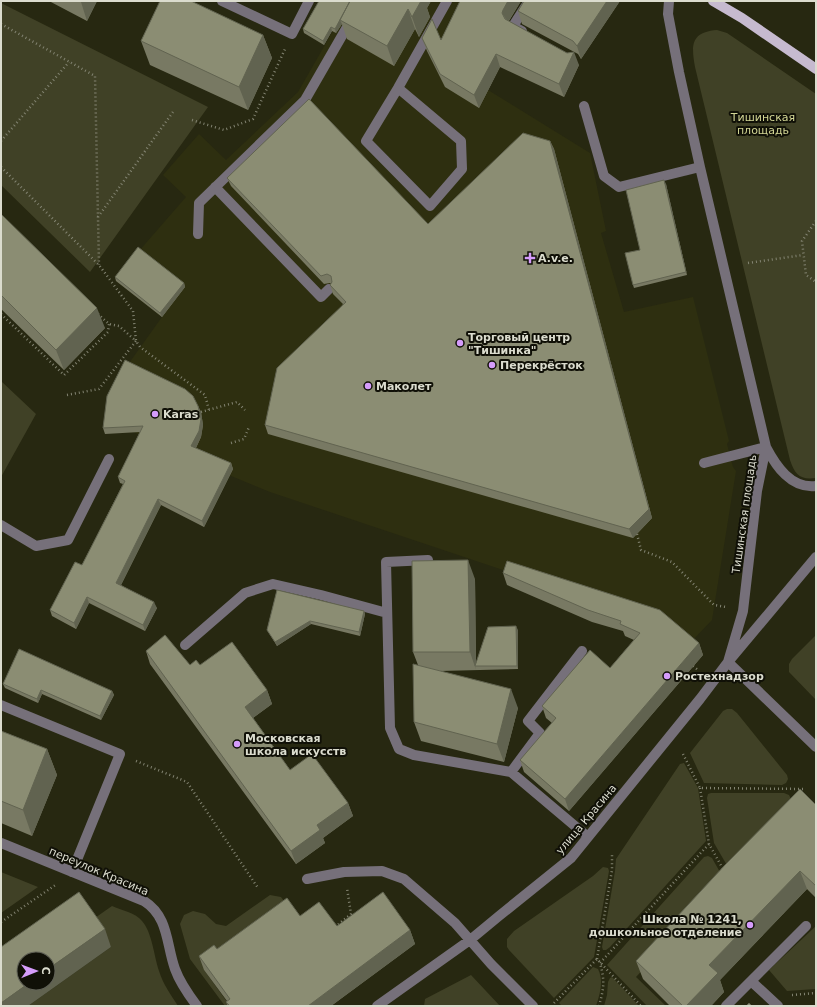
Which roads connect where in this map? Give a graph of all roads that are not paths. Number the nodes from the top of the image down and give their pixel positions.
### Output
1 (222, 1) edge
2 (309, 1) edge
3 (362, 1) edge
4 (447, 1) edge
5 (529, 1) edge
6 (669, 1) edge
7 (714, 1) edge
8 (533, 38) edge
9 (816, 69) edge
10 (398, 88) junction
11 (584, 106) dead end
12 (700, 167) junction
13 (215, 186) junction
14 (198, 234) dead end
15 (329, 290) edge
16 (766, 447) junction
17 (109, 459) dead end
18 (704, 463) dead end
19 (816, 486) edge
20 (1, 525) edge
21 (816, 557) edge
22 (428, 560) edge
23 (387, 613) junction
24 (184, 645) dead end
25 (582, 651) dead end
26 (728, 662) junction
27 (1, 705) edge
28 (816, 747) edge
29 (511, 772) junction
30 (588, 837) junction
31 (1, 843) edge
32 (72, 872) junction
33 (308, 879) dead end
34 (806, 926) dead end
35 (470, 940) junction
36 (751, 981) junction
37 (388, 1003) edge
38 (197, 1006) edge
39 (377, 1006) edge
40 (533, 1006) edge
41 (726, 1006) edge
42 (778, 1006) edge

1 - 2 street
3 - 13 street
4 - 10 street
5 - 8 street
6 - 12 street, Тишинская площадь
7 - 9 main road
10 - 10 street
11 - 12 street
12 - 16 street, Тишинская площадь
13 - 14 street
13 - 15 street
16 - 18 street
16 - 19 street
16 - 26 street, Тишинская площадь
17 - 20 street
21 - 26 street
22 - 23 street
23 - 24 street
23 - 29 street
25 - 29 street
26 - 28 street
26 - 30 street, улица Красина
27 - 32 street
29 - 30 street
30 - 35 street, улица Красина
31 - 32 street, переулок Красина
32 - 38 street, переулок Красина
33 - 35 street
34 - 36 street
35 - 37 street, улица Красина
35 - 40 street
36 - 41 street
36 - 42 street
37 - 39 street, улица Красина

